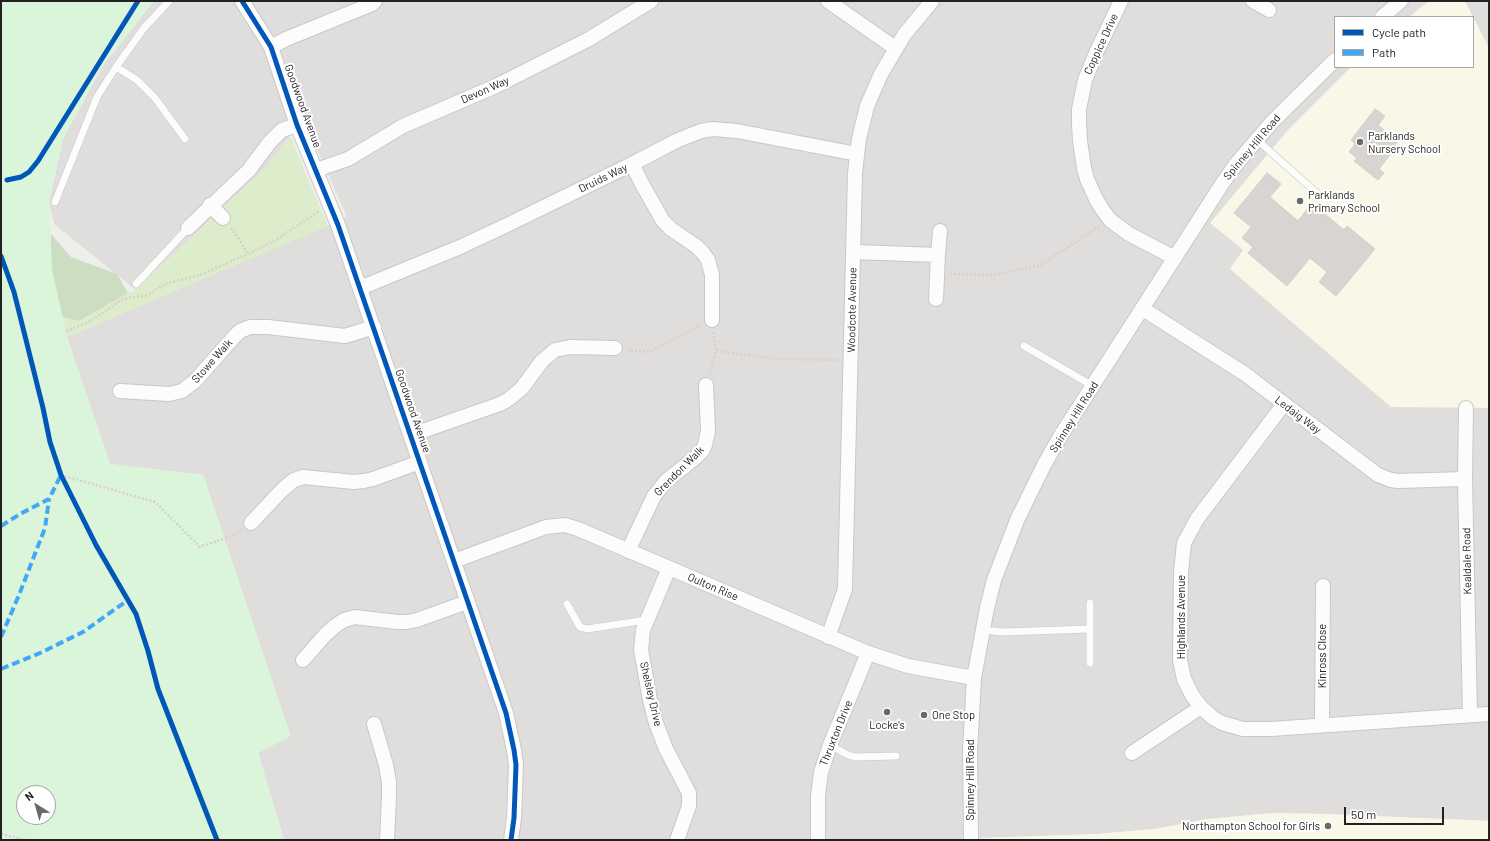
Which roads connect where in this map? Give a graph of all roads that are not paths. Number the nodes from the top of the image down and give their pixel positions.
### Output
1 (169, 1) edge
2 (242, 1) edge
3 (375, 1) edge
4 (651, 1) edge
5 (828, 1) edge
6 (932, 1) edge
7 (1121, 1) edge
8 (1253, 1) edge
9 (1401, 1) edge
10 (1269, 10) dead end
11 (1383, 16) edge
12 (271, 47) junction
13 (895, 48) junction
14 (1334, 61) edge
15 (116, 67) junction
16 (297, 125) junction
17 (185, 139) dead end
18 (1256, 139) junction
19 (857, 154) junction
20 (632, 164) junction
21 (316, 170) junction
22 (1318, 194) dead end
23 (55, 202) dead end
24 (210, 205) junction
25 (223, 218) road end
26 (188, 228) joint
27 (940, 231) dead end
28 (853, 252) junction
29 (938, 255) junction
30 (1175, 258) junction
31 (136, 284) dead end
32 (360, 288) junction
33 (936, 299) dead end
34 (1143, 309) junction
35 (712, 320) road end
36 (374, 327) junction
37 (1024, 346) dead end
38 (615, 348) road end
39 (706, 385) road end
40 (1093, 386) junction
41 (120, 391) dead end
42 (1284, 404) junction
43 (1466, 408) dead end
44 (411, 435) junction
45 (420, 462) junction
46 (1465, 479) junction
47 (252, 523) road end
48 (628, 551) junction
49 (454, 561) junction
50 (669, 568) junction
51 (1322, 586) dead end
52 (467, 602) junction
53 (1090, 603) dead end
54 (567, 604) dead end
55 (646, 620) junction
56 (1090, 629) junction
57 (982, 630) junction
58 (828, 637) junction
59 (868, 653) junction
60 (303, 660) dead end
61 (1090, 663) dead end
62 (974, 678) junction
63 (1201, 707) junction
64 (1489, 714) edge
65 (1470, 715) junction
66 (374, 724) dead end
67 (1322, 725) junction
68 (830, 745) junction
69 (1132, 753) dead end
70 (896, 756) dead end
71 (387, 840) edge
72 (510, 840) edge
73 (677, 840) edge
74 (818, 840) edge
75 (971, 840) edge

1 - 15 lane
2 - 12 street, Goodwood Avenue
3 - 12 street
4 - 21 street, Devon Way
5 - 13 street
6 - 13 street, Woodcote Avenue
7 - 30 street, Coppice Drive
8 - 10 street
9 - 11 street
12 - 16 street, Goodwood Avenue
13 - 19 street, Woodcote Avenue
14 - 18 street, Spinney Hill Road
15 - 17 lane
15 - 23 lane
16 - 21 street, Goodwood Avenue
16 - 24 street
18 - 22 lane
18 - 30 street, Spinney Hill Road
19 - 20 street, Druids Way
19 - 28 street, Woodcote Avenue
20 - 32 street, Druids Way
20 - 35 street
21 - 32 street, Goodwood Avenue
24 - 25 street
24 - 26 street
26 - 31 lane
27 - 29 street
28 - 29 street
28 - 58 street, Woodcote Avenue
29 - 33 street
30 - 34 street, Spinney Hill Road
32 - 36 street, Goodwood Avenue
34 - 40 street, Spinney Hill Road
34 - 42 street, Ledaig Way
36 - 41 street, Stowe Walk
36 - 44 street, Goodwood Avenue
37 - 40 lane
38 - 44 street
39 - 48 street, Grendon Walk
40 - 57 street, Spinney Hill Road
42 - 46 street, Ledaig Way
42 - 63 street, Highlands Avenue
43 - 46 street, Kealdale Road
44 - 45 street, Goodwood Avenue
45 - 47 street
45 - 49 street, Goodwood Avenue
46 - 65 street, Kealdale Road
48 - 49 street, Oulton Rise
48 - 50 street, Oulton Rise
49 - 52 street, Goodwood Avenue
50 - 55 street, Shelsley Drive
50 - 58 street, Oulton Rise
51 - 67 street, Kinross Close
52 - 60 street
52 - 72 street, Goodwood Avenue
53 - 56 lane
54 - 55 lane
55 - 73 street, Shelsley Drive
56 - 57 lane
56 - 61 lane
57 - 62 street, Spinney Hill Road
58 - 59 street, Oulton Rise
59 - 62 street, Oulton Rise
59 - 68 street, Thruxton Drive
62 - 75 street, Spinney Hill Road
63 - 67 street, Highlands Avenue
63 - 69 street
64 - 65 street, Highlands Avenue
65 - 67 street, Highlands Avenue
66 - 71 street
68 - 70 lane
68 - 74 street, Thruxton Drive

